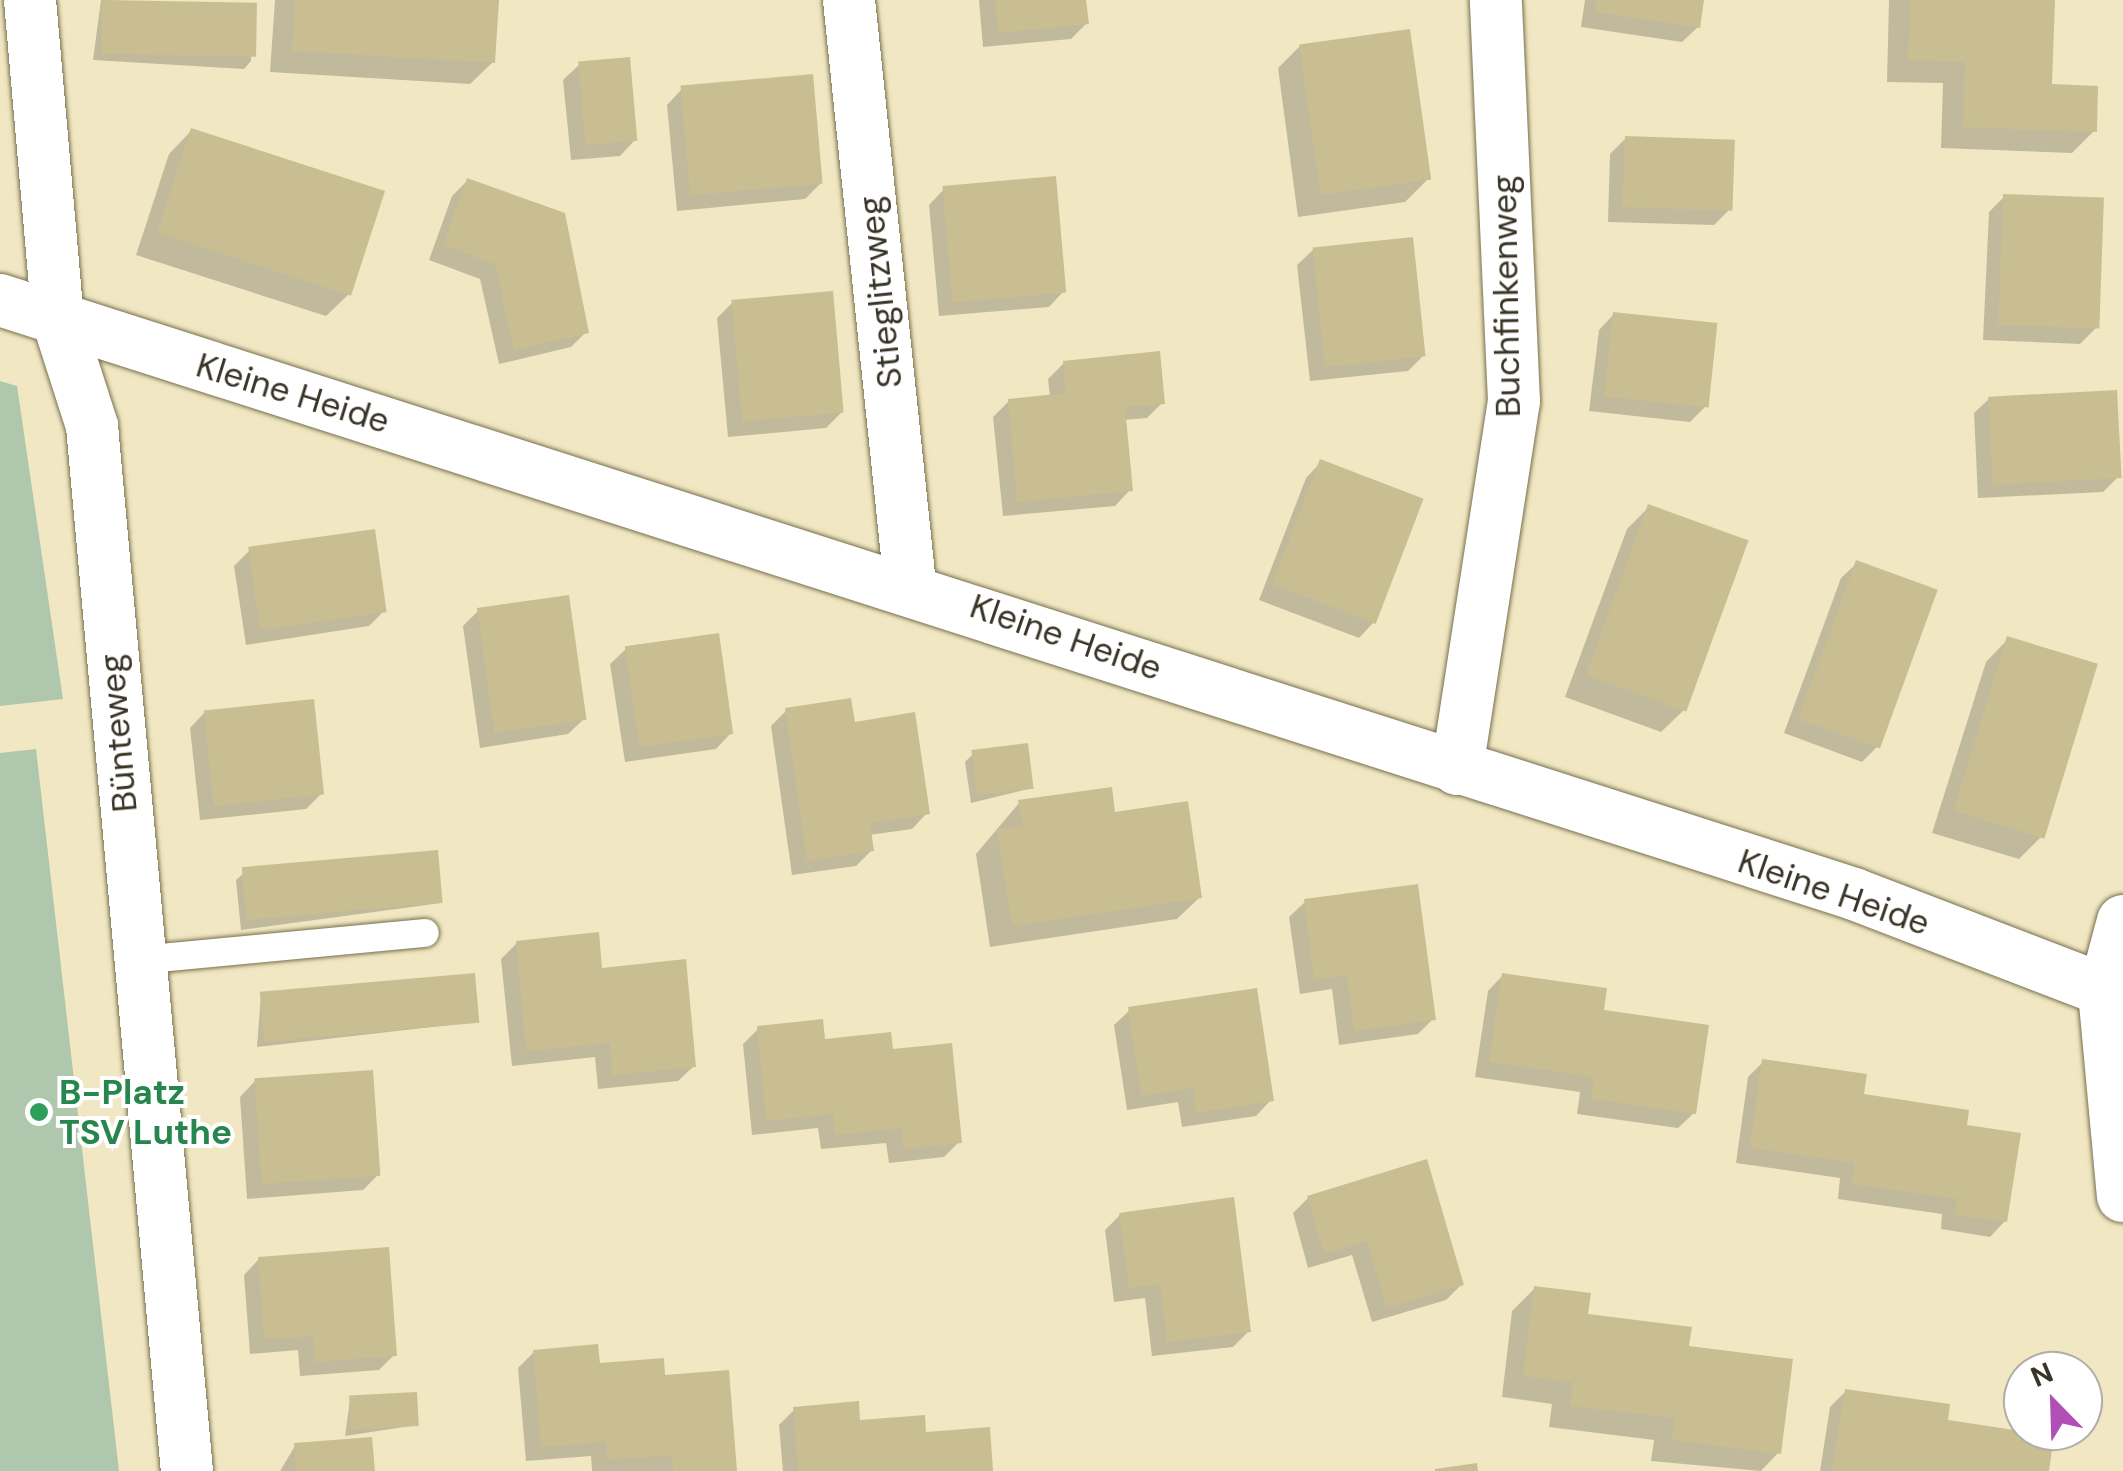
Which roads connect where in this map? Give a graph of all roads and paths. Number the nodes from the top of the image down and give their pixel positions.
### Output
1 (30, 0) edge
2 (850, 0) edge
3 (1496, 0) edge
4 (0, 300) edge
5 (58, 320) junction
6 (910, 584) junction
7 (1458, 769) junction
8 (2123, 921) edge
9 (425, 932) dead end
10 (138, 960) junction
11 (2114, 995) edge
12 (2123, 1196) edge
13 (187, 1471) edge

1 - 5 street, Bünteweg
2 - 6 street, Stieglitzweg
3 - 7 street, Buchfinkenweg
4 - 5 street, Kleine Heide
5 - 6 street, Kleine Heide
5 - 10 street, Bünteweg
6 - 7 street, Kleine Heide
7 - 11 street, Kleine Heide
8 - 11 street
9 - 10 lane
10 - 13 street, Bünteweg
11 - 12 street

